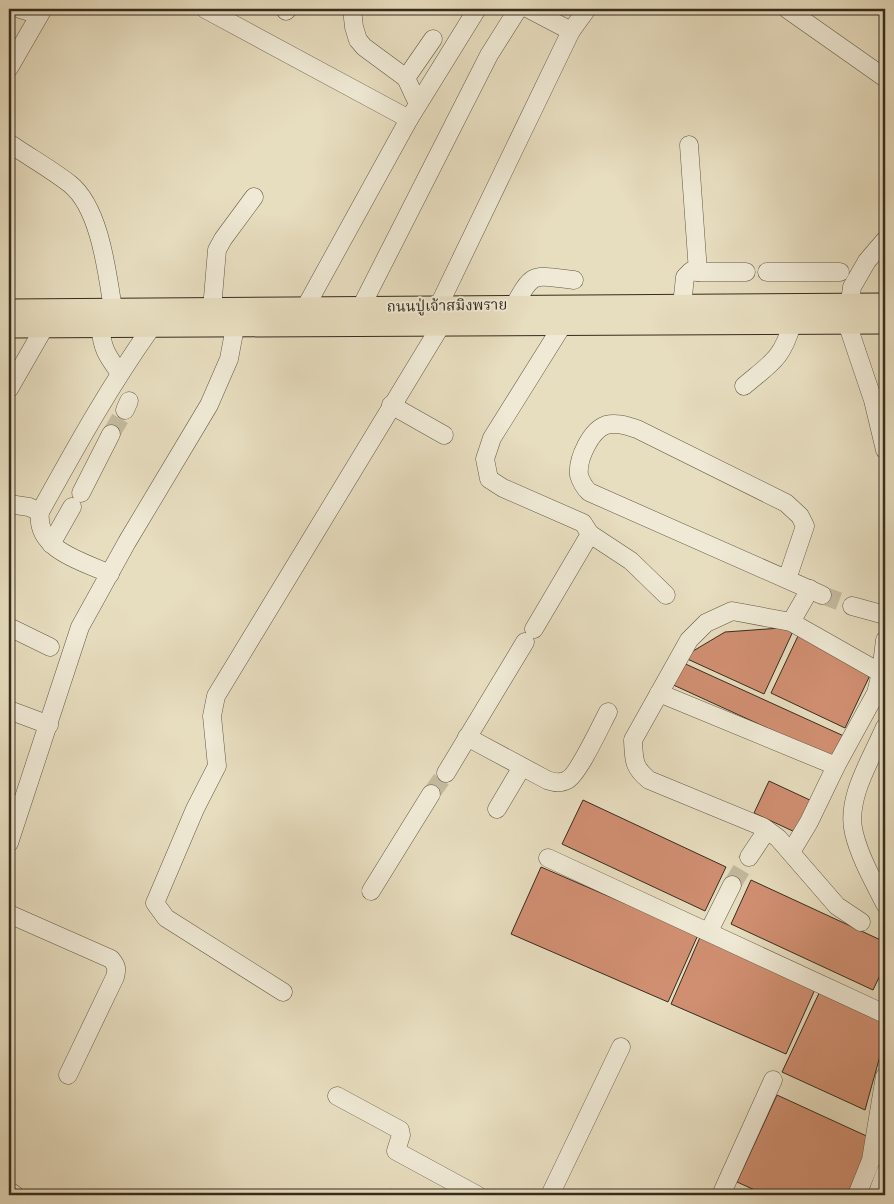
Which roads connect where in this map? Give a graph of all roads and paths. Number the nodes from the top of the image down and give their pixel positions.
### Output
1 (15, 9) edge
2 (20, 9) edge
3 (205, 9) edge
4 (352, 9) edge
5 (477, 9) edge
6 (518, 9) edge
7 (529, 9) edge
8 (587, 9) edge
9 (787, 9) edge
10 (9, 11) edge
11 (41, 12) edge
12 (572, 31) junction
13 (433, 39) dead end
14 (9, 68) edge
15 (406, 78) junction
16 (885, 78) edge
17 (418, 104) junction
18 (409, 119) junction
19 (9, 143) edge
20 (689, 145) dead end
21 (254, 197) dead end
22 (885, 240) edge
23 (698, 272) junction
24 (746, 272) dead end
25 (767, 272) dead end
26 (840, 272) dead end
27 (574, 280) dead end
28 (885, 304) edge
29 (682, 305) junction
30 (514, 306) junction
31 (361, 307) junction
32 (212, 308) junction
33 (305, 308) junction
34 (113, 309) junction
35 (9, 310) edge
36 (849, 314) junction
37 (439, 317) junction
38 (235, 318) junction
39 (40, 322) junction
40 (885, 323) edge
41 (792, 324) junction
42 (562, 326) junction
43 (9, 328) edge
44 (101, 328) junction
45 (151, 328) junction
46 (119, 372) junction
47 (744, 386) dead end
48 (9, 389) edge
49 (391, 405) junction
50 (111, 434) tunnel mouth
51 (444, 435) dead end
52 (885, 450) edge
53 (9, 504) edge
54 (40, 512) junction
55 (590, 534) junction
56 (51, 544) junction
57 (110, 574) junction
58 (787, 579) junction
59 (666, 595) dead end
60 (852, 606) tunnel mouth
61 (885, 615) edge
62 (791, 622) junction
63 (9, 627) edge
64 (885, 640) edge
65 (50, 647) dead end
66 (881, 673) junction
67 (659, 693) junction
68 (9, 710) edge
69 (608, 712) dead end
70 (49, 725) junction
71 (885, 727) edge
72 (467, 737) junction
73 (836, 766) junction
74 (522, 767) junction
75 (446, 773) tunnel mouth
76 (431, 794) tunnel mouth
77 (497, 809) dead end
78 (767, 830) junction
79 (9, 843) edge
80 (791, 852) junction
81 (750, 857) tunnel mouth
82 (548, 858) dead end
83 (732, 885) tunnel mouth
84 (371, 891) dead end
85 (885, 904) edge
86 (9, 914) edge
87 (861, 922) dead end
88 (709, 930) junction
89 (283, 992) dead end
90 (885, 1014) edge
91 (620, 1047) dead end
92 (68, 1075) dead end
93 (885, 1076) edge
94 (773, 1080) dead end
95 (337, 1096) dead end
96 (885, 1173) edge
97 (9, 1191) edge
98 (15, 1195) edge
99 (477, 1195) edge
100 (550, 1195) edge
101 (722, 1195) edge
102 (857, 1195) edge
103 (877, 1195) edge

1 - 10 street
2 - 11 street
3 - 18 street
4 - 15 street
5 - 17 street
6 - 31 street
7 - 12 street
8 - 12 street
9 - 16 street
11 - 14 street
12 - 37 street
13 - 15 street
15 - 17 street
17 - 18 street
18 - 33 street
19 - 34 street
20 - 23 street
21 - 32 street
22 - 36 street
23 - 24 street
23 - 29 street
25 - 26 street
27 - 30 street
28 - 36 main road, ถนนปู่เจ้าสมิงพราย
29 - 30 main road, ถนนปู่เจ้าสมิงพราย
29 - 36 main road, ถนนปู่เจ้าสมิงพราย
30 - 37 main road, ถนนปู่เจ้าสมิงพราย
31 - 33 main road, ถนนปู่เจ้าสมิงพราย
31 - 37 main road, ถนนปู่เจ้าสมิงพราย
32 - 34 main road, ถนนปู่เจ้าสมิงพราย
32 - 38 main road, ถนนปู่เจ้าสมิงพราย
33 - 38 main road, ถนนปู่เจ้าสมิงพราย
34 - 39 main road, ถนนปู่เจ้าสมิงพราย
35 - 39 main road, ถนนปู่เจ้าสมิงพราย
36 - 40 main road, ถนนปู่เจ้าสมิงพราย
36 - 41 main road, ถนนปู่เจ้าสมิงพราย
36 - 52 street
37 - 38 main road, ถนนปู่เจ้าสมิงพราย
37 - 42 main road, ถนนปู่เจ้าสมิงพราย
37 - 49 street
38 - 45 main road, ถนนปู่เจ้าสมิงพราย
38 - 57 street
39 - 43 main road, ถนนปู่เจ้าสมิงพราย
39 - 44 main road, ถนนปู่เจ้าสมิงพราย
39 - 48 street
41 - 42 main road, ถนนปู่เจ้าสมิงพราย
41 - 47 street
42 - 55 street
44 - 45 main road, ถนนปู่เจ้าสมิงพราย
44 - 46 street
45 - 46 street
46 - 54 street
49 - 51 street
49 - 89 street
50 - 56 street
53 - 54 street
54 - 56 street
55 - 59 street
55 - 72 street
56 - 57 street
57 - 70 street
58 - 58 street
58 - 62 street
60 - 61 street
62 - 66 street
62 - 67 street
63 - 65 street
64 - 66 street
66 - 73 street
67 - 73 street
67 - 78 street
68 - 70 street
69 - 74 street
70 - 79 street
71 - 85 street
72 - 74 street
72 - 75 street
73 - 80 street
74 - 77 street
76 - 84 street
78 - 80 street
78 - 81 street
80 - 87 street
82 - 88 street
83 - 88 street
86 - 92 street
88 - 90 street
91 - 100 street
93 - 102 street
94 - 101 street
95 - 99 street
96 - 103 street
97 - 98 street

